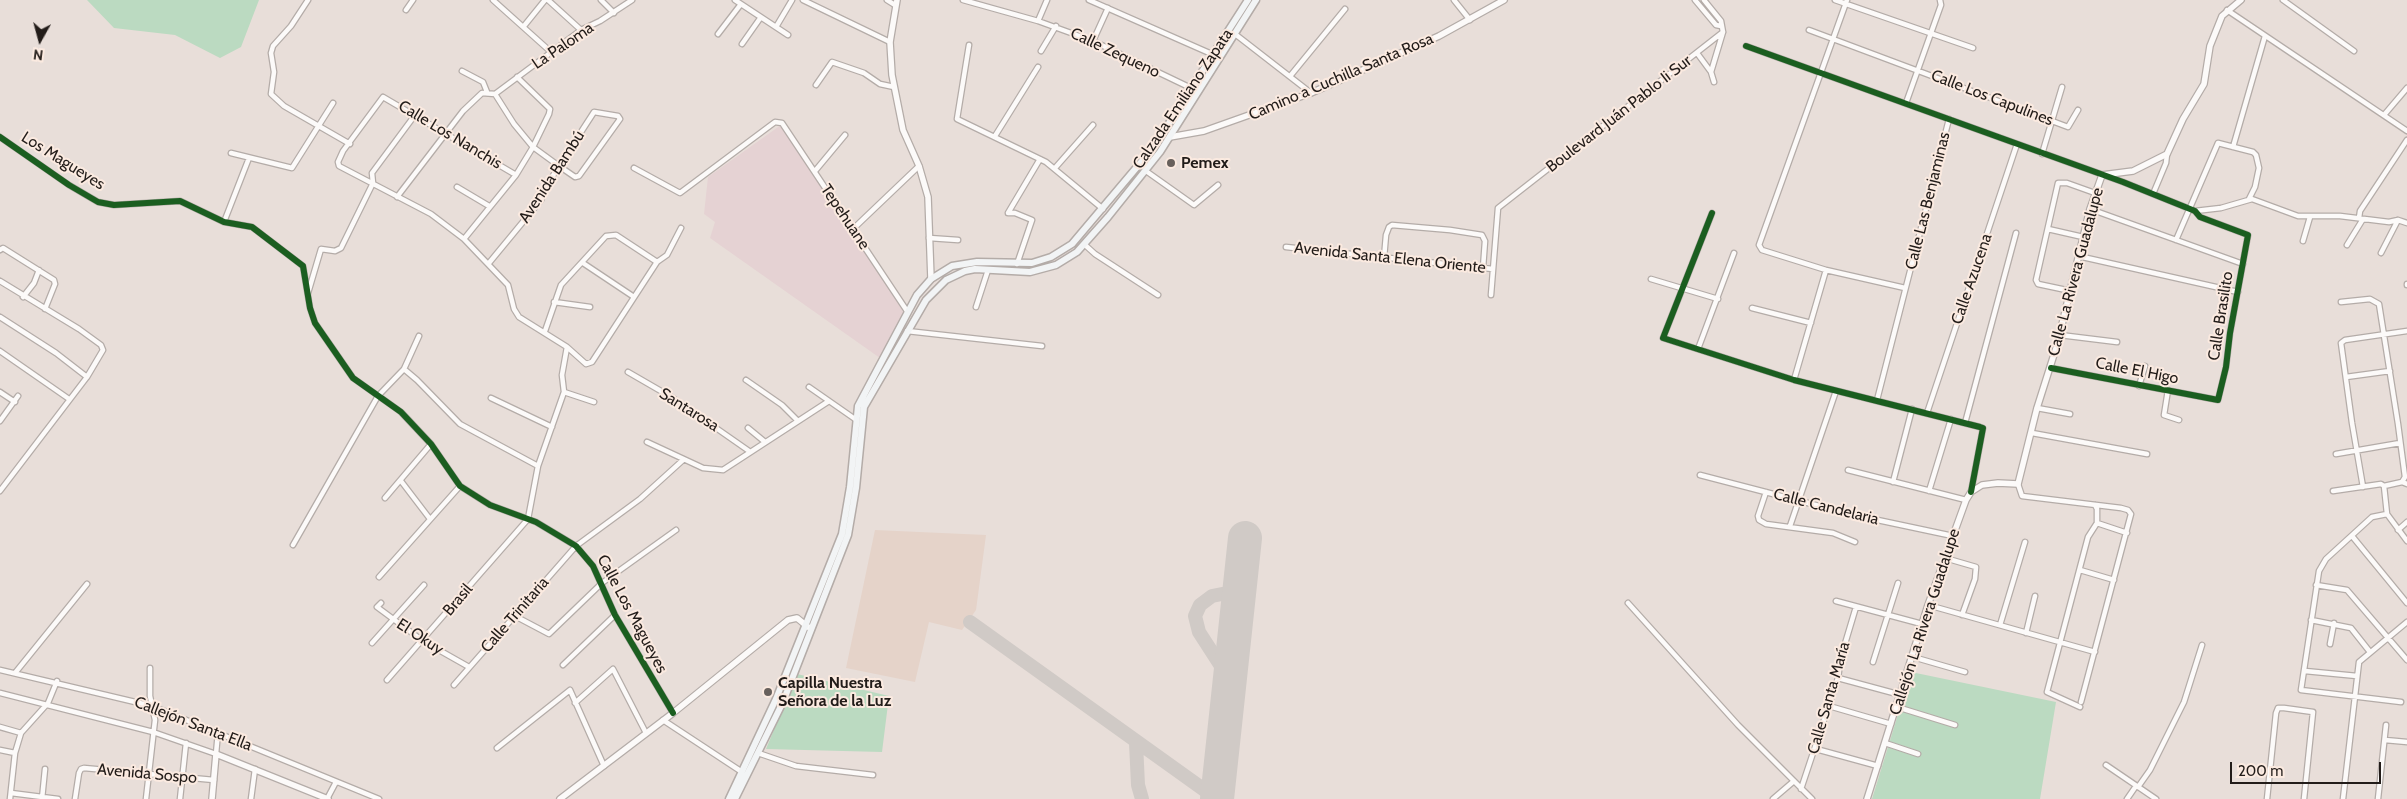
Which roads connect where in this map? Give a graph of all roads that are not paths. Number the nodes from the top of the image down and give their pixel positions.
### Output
1 (308, 0) edge
2 (413, 0) edge
3 (493, 0) edge
4 (546, 0) edge
5 (602, 0) edge
6 (632, 0) edge
7 (735, 0) edge
8 (792, 0) edge
9 (803, 0) edge
10 (887, 0) edge
11 (963, 0) edge
12 (1047, 0) edge
13 (1089, 0) edge
14 (1248, 0) edge
15 (1256, 0) edge
16 (1454, 0) edge
17 (1504, 0) edge
18 (1695, 0) edge
19 (1704, 0) edge
20 (1835, 0) edge
21 (2241, 0) edge
22 (2283, 0) edge
23 (1941, 1) edge
24 (896, 2) edge
25 (977, 2) edge
26 (1846, 2) edge
27 (741, 4) junction
28 (1108, 8) junction
29 (1345, 9) dead end
30 (406, 10) dead end
31 (2227, 10) junction
32 (614, 13) junction
33 (761, 18) junction
34 (1038, 20) junction
35 (1470, 20) junction
36 (524, 26) junction
37 (1056, 26) junction
38 (1721, 26) junction
39 (776, 27) junction
40 (581, 30) junction
41 (1810, 30) dead end
42 (1723, 32) junction
43 (1930, 33) junction
44 (718, 34) dead end
45 (1235, 34) junction
46 (788, 35) dead end
47 (2265, 36) junction
48 (1832, 38) junction
49 (1093, 41) junction
50 (890, 42) junction
51 (742, 44) dead end
52 (969, 45) dead end
53 (1746, 46) dead end
54 (1973, 48) dead end
55 (1041, 51) dead end
56 (2354, 51) dead end
57 (552, 52) junction
58 (1697, 53) junction
59 (1216, 57) junction
60 (1038, 67) dead end
61 (1916, 69) junction
62 (462, 71) dead end
63 (1711, 72) junction
64 (1821, 72) junction
65 (1291, 75) junction
66 (517, 77) junction
67 (1714, 82) dead end
68 (816, 85) dead end
69 (2062, 86) dead end
70 (894, 87) junction
71 (1191, 88) junction
72 (2407, 88) edge
73 (488, 92) junction
74 (1312, 93) junction
75 (495, 94) junction
76 (333, 103) dead end
77 (1906, 103) junction
78 (2078, 110) dead end
79 (2384, 115) junction
80 (415, 116) junction
81 (1949, 119) junction
82 (2052, 121) junction
83 (1093, 125) dead end
84 (317, 126) junction
85 (2407, 131) edge
86 (444, 133) junction
87 (845, 135) dead end
88 (995, 136) junction
89 (0, 137) edge
90 (1170, 137) junction
91 (2407, 140) edge
92 (350, 144) junction
93 (2017, 144) junction
94 (533, 147) junction
95 (2232, 147) junction
96 (232, 153) dead end
97 (2042, 154) junction
98 (2167, 154) junction
99 (249, 158) junction
100 (1040, 159) junction
101 (559, 166) junction
102 (919, 166) junction
103 (634, 168) dead end
104 (1055, 168) junction
105 (814, 171) junction
106 (1146, 171) junction
107 (516, 175) junction
108 (2102, 175) junction
109 (373, 183) junction
110 (1218, 185) dead end
111 (457, 187) dead end
112 (2095, 193) junction
113 (2153, 194) junction
114 (396, 197) junction
115 (2249, 199) junction
116 (489, 206) junction
117 (1103, 208) junction
118 (2188, 208) junction
119 (2090, 209) junction
120 (2195, 211) junction
121 (1712, 213) dead end
122 (2310, 217) junction
123 (2361, 218) junction
124 (2398, 220) junction
125 (224, 222) junction
126 (2407, 223) edge
127 (681, 228) dead end
128 (854, 228) junction
129 (2048, 230) junction
130 (2016, 233) dead end
131 (2083, 237) junction
132 (929, 238) junction
133 (464, 239) junction
134 (958, 240) dead end
135 (2176, 240) junction
136 (2303, 241) dead end
137 (1084, 244) junction
138 (2346, 245) dead end
139 (1286, 247) dead end
140 (0, 250) edge
141 (1734, 253) dead end
142 (2381, 253) dead end
143 (2078, 256) junction
144 (1384, 258) junction
145 (657, 262) junction
146 (489, 264) junction
147 (583, 264) junction
148 (1017, 264) junction
149 (2243, 264) junction
150 (1483, 268) junction
151 (1494, 269) junction
152 (39, 270) junction
153 (988, 270) junction
154 (1826, 270) junction
155 (941, 271) junction
156 (931, 279) junction
157 (1651, 279) dead end
158 (946, 280) junction
159 (0, 282) edge
160 (1906, 285) junction
161 (1682, 288) junction
162 (2071, 291) junction
163 (2238, 292) junction
164 (1158, 295) dead end
165 (1491, 295) dead end
166 (23, 297) junction
167 (307, 297) junction
168 (634, 297) junction
169 (1718, 299) junction
170 (554, 302) junction
171 (2341, 302) dead end
172 (590, 307) dead end
173 (976, 307) dead end
174 (1752, 308) dead end
175 (45, 309) junction
176 (907, 311) junction
177 (0, 317) edge
178 (1811, 323) junction
179 (545, 331) junction
180 (906, 331) junction
181 (2407, 331) edge
182 (2060, 335) junction
183 (2386, 335) junction
184 (419, 336) dead end
185 (2117, 342) dead end
186 (1042, 346) dead end
187 (567, 347) junction
188 (1698, 349) junction
189 (0, 351) edge
190 (2145, 366) dead end
191 (2051, 368) junction
192 (404, 369) junction
193 (2390, 371) junction
194 (628, 372) dead end
195 (2346, 377) junction
196 (87, 378) junction
197 (746, 380) dead end
198 (1794, 380) junction
199 (2139, 386) junction
200 (809, 387) dead end
201 (2168, 390) junction
202 (1836, 391) junction
203 (0, 392) edge
204 (564, 392) junction
205 (18, 396) dead end
206 (378, 396) junction
207 (491, 398) dead end
208 (69, 399) junction
209 (1877, 400) junction
210 (2218, 400) joint
211 (829, 401) junction
212 (15, 402) junction
213 (594, 402) dead end
214 (2037, 408) junction
215 (1912, 409) junction
216 (1927, 413) junction
217 (2070, 414) dead end
218 (855, 419) junction
219 (1951, 420) junction
220 (2179, 420) dead end
221 (0, 421) edge
222 (798, 421) junction
223 (1965, 423) junction
224 (552, 427) junction
225 (748, 428) dead end
226 (2032, 433) junction
227 (647, 442) dead end
228 (765, 442) junction
229 (2400, 443) junction
230 (431, 444) junction
231 (750, 451) junction
232 (2357, 452) junction
233 (2147, 454) dead end
234 (2336, 454) dead end
235 (683, 460) junction
236 (538, 466) junction
237 (1848, 470) dead end
238 (1700, 475) dead end
239 (401, 481) junction
240 (1893, 482) junction
241 (2404, 483) edge
242 (2018, 484) junction
243 (2383, 485) junction
244 (460, 486) junction
245 (2364, 487) junction
246 (1929, 490) junction
247 (2333, 490) dead end
248 (0, 491) edge
249 (1766, 492) junction
250 (1971, 492) junction
251 (385, 498) dead end
252 (1798, 500) junction
253 (1966, 500) junction
254 (2095, 505) junction
255 (2386, 514) junction
256 (430, 519) junction
257 (528, 519) junction
258 (2407, 522) edge
259 (2097, 523) junction
260 (1790, 526) junction
261 (676, 530) dead end
262 (2398, 530) junction
263 (2127, 533) junction
264 (1953, 536) junction
265 (2352, 536) junction
266 (1855, 542) dead end
267 (2025, 542) dead end
268 (2407, 542) edge
269 (293, 545) dead end
270 (576, 546) junction
271 (1945, 558) junction
272 (2080, 570) junction
273 (379, 577) dead end
274 (2114, 580) junction
275 (602, 583) junction
276 (1898, 583) dead end
277 (87, 584) dead end
278 (424, 585) dead end
279 (2316, 585) junction
280 (2035, 596) dead end
281 (1836, 601) dead end
282 (381, 603) dead end
283 (1628, 603) dead end
284 (2407, 603) edge
285 (1928, 605) junction
286 (1856, 607) junction
287 (1886, 614) junction
288 (513, 615) junction
289 (615, 615) junction
290 (1962, 615) junction
291 (393, 619) junction
292 (2311, 620) junction
293 (2407, 622) edge
294 (2334, 623) junction
295 (805, 624) junction
296 (1922, 624) junction
297 (2000, 625) junction
298 (811, 631) junction
299 (2026, 633) junction
300 (2099, 638) junction
301 (2388, 638) junction
302 (423, 641) junction
303 (372, 643) dead end
304 (2061, 643) junction
305 (2330, 644) dead end
306 (2202, 645) dead end
307 (2082, 650) junction
308 (2095, 652) junction
309 (2370, 652) junction
310 (1912, 657) junction
311 (2407, 660) edge
312 (1873, 662) dead end
313 (563, 665) dead end
314 (469, 666) junction
315 (150, 668) dead end
316 (0, 670) edge
317 (2306, 671) junction
318 (1965, 672) dead end
319 (15, 673) junction
320 (2357, 676) junction
321 (1838, 678) junction
322 (387, 680) dead end
323 (57, 682) junction
324 (454, 685) dead end
325 (0, 693) edge
326 (1901, 695) junction
327 (2354, 697) junction
328 (2401, 702) dead end
329 (48, 703) junction
330 (575, 703) junction
331 (152, 706) junction
332 (1829, 706) junction
333 (1897, 707) junction
334 (672, 713) junction
335 (663, 720) junction
336 (1891, 724) junction
337 (2386, 725) dead end
338 (1954, 726) dead end
339 (0, 728) edge
340 (153, 732) junction
341 (218, 732) junction
342 (21, 733) junction
343 (646, 733) junction
344 (2385, 740) junction
345 (2407, 742) edge
346 (186, 743) junction
347 (1885, 743) junction
348 (497, 748) dead end
349 (1816, 749) junction
350 (0, 750) edge
351 (15, 753) junction
352 (758, 753) junction
353 (216, 754) junction
354 (1918, 754) dead end
355 (2106, 765) dead end
356 (604, 766) junction
357 (1878, 766) junction
358 (45, 769) dead end
359 (255, 769) junction
360 (742, 772) junction
361 (149, 773) junction
362 (873, 775) dead end
363 (182, 776) junction
364 (214, 780) junction
365 (1794, 781) junction
366 (336, 782) junction
367 (2137, 786) junction
368 (1801, 789) junction
369 (10, 796) edge
370 (42, 798) edge
371 (58, 799) edge
372 (75, 799) edge
373 (146, 799) edge
374 (180, 799) edge
375 (212, 799) edge
376 (251, 799) edge
377 (328, 799) edge
378 (379, 799) edge
379 (560, 799) edge
380 (729, 799) edge
381 (734, 799) edge
382 (1773, 799) edge
383 (1812, 799) edge
384 (1867, 799) edge
385 (2127, 799) edge
386 (2156, 799) edge
387 (2267, 799) edge
388 (2304, 799) edge
389 (2343, 799) edge
390 (2378, 799) edge

1 - 84 street
2 - 30 street
3 - 36 street
4 - 36 street
4 - 40 street
5 - 32 street
6 - 32 street, La Paloma
7 - 27 street
8 - 39 street
9 - 50 street
10 - 24 street
11 - 25 street, Calle Zequeno
12 - 34 street
13 - 28 street
14 - 59 main road, Calzada Emiliano Zapata
15 - 45 main road, Calzada Emiliano Zapata
16 - 35 street
17 - 35 street, Camino a Cuchilla Santa Rosa
18 - 38 street
19 - 38 street
20 - 26 street
21 - 31 street
22 - 56 street
23 - 43 street
24 - 50 street
25 - 34 street, Calle Zequeno
26 - 43 street
26 - 48 street
27 - 33 street
27 - 44 street
28 - 49 street
28 - 59 street
29 - 65 street
31 - 47 street
31 - 98 street
32 - 40 street, La Paloma
33 - 39 street
33 - 51 street
34 - 37 street, Calle Zequeno
35 - 74 street, Camino a Cuchilla Santa Rosa
36 - 57 street
37 - 49 street, Calle Zequeno
37 - 55 street
38 - 42 street
39 - 46 street
40 - 57 street, La Paloma
41 - 48 street, Calle Los Capulines
42 - 58 street, Boulevard Juán Pablo Ii Sur
42 - 63 street
43 - 54 street
43 - 61 street
45 - 59 main road, Calzada Emiliano Zapata
45 - 65 street
47 - 79 street
47 - 95 street
48 - 61 street, Calle Los Capulines
48 - 64 street
49 - 71 street, Calle Zequeno
50 - 70 street
52 - 88 street
53 - 64 street
57 - 66 street, La Paloma
58 - 63 street
58 - 151 street, Boulevard Juán Pablo Ii Sur
59 - 71 main road, Calzada Emiliano Zapata
59 - 90 main road, Calzada Emiliano Zapata
60 - 88 street
61 - 77 street
61 - 82 street, Calle Los Capulines
62 - 73 street
63 - 67 street
64 - 77 street
64 - 154 street
65 - 74 street
66 - 75 street, La Paloma
66 - 94 street
68 - 70 street
69 - 82 street
70 - 102 street
71 - 117 main road, Calzada Emiliano Zapata
72 - 79 street
73 - 75 street
73 - 86 street
74 - 90 street, Camino a Cuchilla Santa Rosa
75 - 94 street
76 - 84 street
77 - 81 street
78 - 82 street, Calle Los Capulines
79 - 85 street
80 - 86 street, Calle Los Nanchis
80 - 92 street, Calle Los Nanchis
80 - 109 street
81 - 93 street
81 - 160 street, Calle Las Benjaminas
82 - 97 street
83 - 104 street
84 - 92 street
84 - 99 street
86 - 107 street, Calle Los Nanchis
86 - 114 street
87 - 105 street
88 - 100 street
89 - 125 street, Los Magueyes
90 - 106 main road, Calzada Emiliano Zapata
91 - 123 street
92 - 109 street
93 - 97 street
93 - 216 street, Calle Azucena
94 - 101 street
94 - 107 street
95 - 115 street
95 - 118 street
96 - 99 street
97 - 108 street
98 - 108 street
98 - 113 street
99 - 125 street
100 - 104 street
100 - 148 street
101 - 101 street, Avenida Bambú
101 - 146 street, Avenida Bambú
102 - 128 street
102 - 132 street
103 - 105 street, Tepehuane
104 - 117 street
105 - 128 street, Tepehuane
106 - 110 street
106 - 137 main road, Calzada Emiliano Zapata
107 - 116 street
108 - 112 street, Calle La Rivera Guadalupe
108 - 113 street
109 - 114 street
109 - 167 street
111 - 116 street
112 - 119 street, Calle La Rivera Guadalupe
112 - 129 street
113 - 118 street
114 - 133 street
115 - 120 street
115 - 122 street
116 - 133 street
117 - 148 main road, Calzada Emiliano Zapata
118 - 120 street
118 - 135 street
119 - 131 street, Calle La Rivera Guadalupe
119 - 135 street
120 - 149 street, Calle Brasilito
121 - 161 street
122 - 123 street
122 - 136 street
123 - 124 street
123 - 138 street
124 - 126 street
124 - 142 street
125 - 167 street, Los Magueyes
127 - 145 street
128 - 176 street, Tepehuane
129 - 131 street
129 - 162 street
130 - 223 street
131 - 143 street, Calle La Rivera Guadalupe
132 - 134 street
132 - 156 street
133 - 146 street
135 - 149 street
137 - 153 main road, Calzada Emiliano Zapata
137 - 164 street
139 - 144 street, Avenida Santa Elena Oriente
140 - 152 street
141 - 169 street
143 - 162 street, Calle La Rivera Guadalupe
143 - 163 street
144 - 150 street, Avenida Santa Elena Oriente
144 - 150 street
145 - 147 street
145 - 168 street
146 - 179 street
147 - 168 street
147 - 170 street
148 - 155 main road, Calzada Emiliano Zapata
149 - 163 street, Calle Brasilito
150 - 151 street, Avenida Santa Elena Oriente
151 - 165 street, Boulevard Juán Pablo Ii Sur
152 - 166 street
152 - 175 street
153 - 158 main road, Calzada Emiliano Zapata
153 - 173 street
154 - 160 street
154 - 178 street
155 - 156 main road, Calzada Emiliano Zapata
155 - 158 main road
156 - 176 main road, Calzada Emiliano Zapata
157 - 161 street
158 - 180 main road, Calzada Emiliano Zapata
159 - 166 street
160 - 209 street, Calle Las Benjaminas
161 - 169 street
161 - 188 street
162 - 182 street, Calle La Rivera Guadalupe
163 - 210 street, Calle Brasilito
166 - 175 street
167 - 206 street, Calle Los Magueyes
168 - 187 street
169 - 188 street
170 - 172 street
170 - 179 street
171 - 183 street
174 - 178 street
175 - 196 street
176 - 218 main road, Calzada Emiliano Zapata
177 - 196 street
178 - 198 street
179 - 187 street
180 - 186 street
180 - 298 main road, Calzada Emiliano Zapata
181 - 183 street
182 - 185 street
182 - 191 street, Calle La Rivera Guadalupe
183 - 193 street
183 - 195 street
184 - 192 street
187 - 204 street
188 - 198 street
189 - 208 street
190 - 199 street
191 - 199 street, Calle El Higo
191 - 214 street, Calle La Rivera Guadalupe
192 - 206 street
192 - 236 street
193 - 195 street
193 - 229 street
194 - 231 street, Santarosa
195 - 232 street
196 - 208 street
197 - 222 street
198 - 202 street
199 - 201 street, Calle El Higo
200 - 211 street
201 - 210 street, Calle El Higo
201 - 220 street
202 - 209 street
202 - 252 street
203 - 212 street
204 - 213 street
204 - 224 street
205 - 212 street
206 - 230 street, Calle Los Magueyes
206 - 269 street
207 - 224 street
208 - 248 street
209 - 215 street
211 - 218 street
211 - 222 street
212 - 221 street
214 - 217 street
214 - 226 street, Calle La Rivera Guadalupe
215 - 216 street
215 - 240 street
216 - 219 street
218 - 295 main road, Calzada Emiliano Zapata
219 - 223 street
219 - 246 street
222 - 228 street
223 - 250 street
224 - 236 street
225 - 228 street
226 - 233 street
226 - 242 street, Calle La Rivera Guadalupe
227 - 235 street
228 - 231 street
229 - 232 street
229 - 241 street
230 - 239 street
230 - 244 street, Calle Los Magueyes
231 - 235 street
232 - 234 street
232 - 245 street
235 - 270 street, Calle Trinitaria
236 - 257 street
237 - 240 street
238 - 249 street, Calle Candelaria
239 - 251 street
239 - 256 street
240 - 246 street
241 - 243 street
242 - 250 street
242 - 254 street
243 - 245 street
243 - 255 street
244 - 256 street
244 - 257 street, Calle Los Magueyes
245 - 247 street
246 - 253 street
249 - 252 street, Calle Candelaria
249 - 260 street
250 - 253 street, Callejón La Rivera Guadalupe
252 - 260 street
252 - 264 street, Calle Candelaria
253 - 264 street, Callejón La Rivera Guadalupe
254 - 259 street
254 - 263 street
255 - 262 street
255 - 265 street
256 - 273 street
257 - 270 street, Calle Los Magueyes
257 - 302 street, Brasil
258 - 262 street
259 - 263 street
259 - 272 street
260 - 266 street
261 - 275 street
262 - 268 street
263 - 274 street
264 - 271 street, Callejón La Rivera Guadalupe
265 - 279 street
265 - 284 street
267 - 297 street
270 - 275 street, Calle Los Magueyes
270 - 288 street, Calle Trinitaria
271 - 285 street, Callejón La Rivera Guadalupe
271 - 290 street
272 - 274 street
272 - 304 street
274 - 300 street
275 - 288 street
275 - 289 street, Calle Los Magueyes
276 - 287 street
277 - 319 street
278 - 291 street
279 - 292 street
279 - 301 street
280 - 299 street
281 - 286 street
282 - 291 street, El Okuy
283 - 365 street
285 - 290 street
285 - 296 street, Callejón La Rivera Guadalupe
286 - 287 street
286 - 321 street, Calle Santa María
287 - 296 street
287 - 312 street
288 - 314 street, Calle Trinitaria
289 - 313 street
289 - 334 street, Calle Los Magueyes
290 - 297 street
291 - 302 street, El Okuy
291 - 303 street
292 - 294 street
292 - 317 street
293 - 301 street
294 - 305 street
294 - 309 street
295 - 298 street
295 - 334 street
295 - 360 main road, Calzada Emiliano Zapata
296 - 310 street, Callejón La Rivera Guadalupe
297 - 299 street
298 - 352 main road, Calzada Emiliano Zapata
299 - 304 street
300 - 307 street
300 - 308 street
301 - 309 street
301 - 311 street
302 - 314 street, El Okuy
302 - 322 street, Brasil
304 - 307 street
304 - 308 street
306 - 367 street
307 - 308 street
309 - 320 street
310 - 318 street
310 - 326 street, Callejón La Rivera Guadalupe
314 - 324 street, Calle Trinitaria
315 - 331 street
316 - 319 street, Callejón Santa Ella
317 - 320 street
317 - 327 street
319 - 323 street, Callejón Santa Ella
320 - 327 street
321 - 326 street
321 - 332 street, Calle Santa María
323 - 329 street
323 - 331 street, Callejón Santa Ella
325 - 329 street
326 - 333 street, Callejón La Rivera Guadalupe
327 - 328 street
327 - 389 street
329 - 340 street
329 - 342 street
330 - 343 street
330 - 348 street
330 - 356 street
331 - 340 street
331 - 341 street, Callejón Santa Ella
332 - 336 street
332 - 349 street, Calle Santa María
333 - 336 street, Callejón La Rivera Guadalupe
333 - 338 street
334 - 335 street
335 - 343 street
335 - 360 street
336 - 347 street, Callejón La Rivera Guadalupe
337 - 344 street
339 - 342 street
340 - 346 street
340 - 361 street
341 - 353 street
341 - 366 street, Callejón Santa Ella
342 - 351 street
343 - 356 street
344 - 345 street
344 - 390 street
346 - 353 street
346 - 363 street
347 - 354 street
347 - 357 street, Callejón La Rivera Guadalupe
349 - 357 street
349 - 368 street, Calle Santa María
350 - 351 street
351 - 369 street
352 - 362 street
352 - 381 main road, Calzada Emiliano Zapata
353 - 359 street
353 - 364 street
355 - 367 street
356 - 379 street
357 - 384 street, Callejón La Rivera Guadalupe
358 - 370 street
359 - 376 street
359 - 377 street
360 - 380 main road, Calzada Emiliano Zapata
361 - 363 street, Avenida Sospo
361 - 372 street, Avenida Sospo
361 - 373 street
363 - 364 street, Avenida Sospo
363 - 374 street
364 - 375 street
365 - 368 street
365 - 382 street
366 - 377 street
366 - 378 street, Callejón Santa Ella
367 - 385 street
367 - 386 street
368 - 383 street
369 - 370 street
370 - 371 street
387 - 388 street

